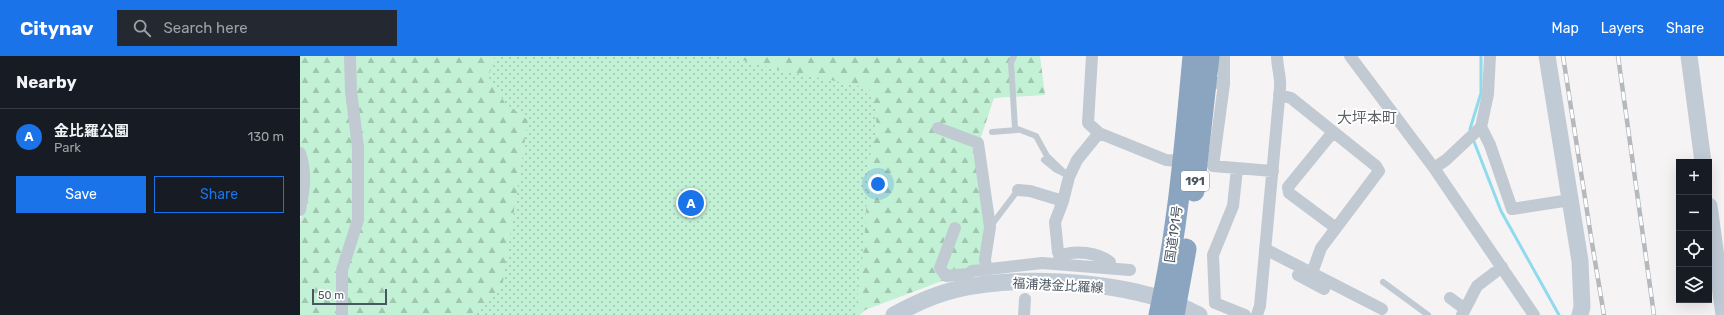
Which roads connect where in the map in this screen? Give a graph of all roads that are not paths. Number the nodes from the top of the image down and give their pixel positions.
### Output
1 (350, 56) edge
2 (1014, 56) edge
3 (1092, 56) edge
4 (1193, 56) edge
5 (1209, 56) edge
6 (1224, 56) edge
7 (1277, 56) edge
8 (1350, 56) edge
9 (1490, 56) edge
10 (1547, 56) edge
11 (1689, 56) edge
12 (1215, 83) junction
13 (1279, 95) junction
14 (938, 128) dead end
15 (1479, 129) junction
16 (1017, 130) junction
17 (992, 132) dead end
18 (1333, 132) junction
19 (1099, 133) junction
20 (300, 153) edge
21 (1703, 159) edge
22 (1044, 160) dead end
23 (1183, 161) junction
24 (1434, 168) junction
25 (1237, 169) junction
26 (1273, 171) junction
27 (1070, 177) junction
28 (1018, 190) joint
29 (1570, 200) junction
30 (1063, 201) junction
31 (300, 210) edge
32 (990, 227) junction
33 (955, 228) dead end
34 (1336, 228) junction
35 (1712, 228) edge
36 (1265, 255) junction
37 (1059, 261) junction
38 (1110, 262) junction
39 (1081, 266) junction
40 (1502, 267) junction
41 (986, 270) junction
42 (1312, 273) junction
43 (1383, 282) dead end
44 (1078, 284) junction
45 (1324, 289) dead end
46 (1450, 298) dead end
47 (1026, 299) dead end
48 (1168, 308) edge
49 (1382, 308) edge
50 (1464, 312) edge
51 (342, 315) edge
52 (894, 315) edge
53 (1024, 315) edge
54 (1198, 315) edge
55 (1245, 315) edge
56 (1257, 315) edge
57 (1428, 315) edge
58 (1534, 315) edge
59 (1580, 315) edge
60 (1724, 315) edge

1 - 51 street
2 - 16 lane
3 - 19 street
4 - 23 highway, 国道191号 / 191
5 - 12 highway, 国道191号 / 191
6 - 12 street
7 - 13 street
8 - 24 street
9 - 15 street
10 - 29 street
11 - 21 street
12 - 25 street
12 - 48 highway, 国道191号 / 191
13 - 18 street
13 - 26 street
14 - 32 street
15 - 24 street
15 - 29 street
16 - 17 lane
16 - 27 lane
18 - 34 street
18 - 34 street
19 - 23 street
19 - 27 street
20 - 31 street
22 - 27 lane
23 - 48 highway, 国道191号 / 191
24 - 40 street
25 - 26 street
25 - 55 street
26 - 36 street
27 - 30 street
28 - 30 street
28 - 32 lane
29 - 59 street
30 - 37 street
32 - 41 street
33 - 41 street
34 - 42 street
35 - 60 street
36 - 42 street
36 - 45 street
36 - 56 street
37 - 38 street
37 - 39 street
37 - 41 street
38 - 39 street
38 - 39 street
39 - 44 street
40 - 50 street
40 - 58 street
42 - 49 street
43 - 57 lane
44 - 48 street, 福浦港金比羅線
44 - 52 street, 福浦港金比羅線
46 - 50 street
47 - 53 street
48 - 54 street, 福浦港金比羅線

